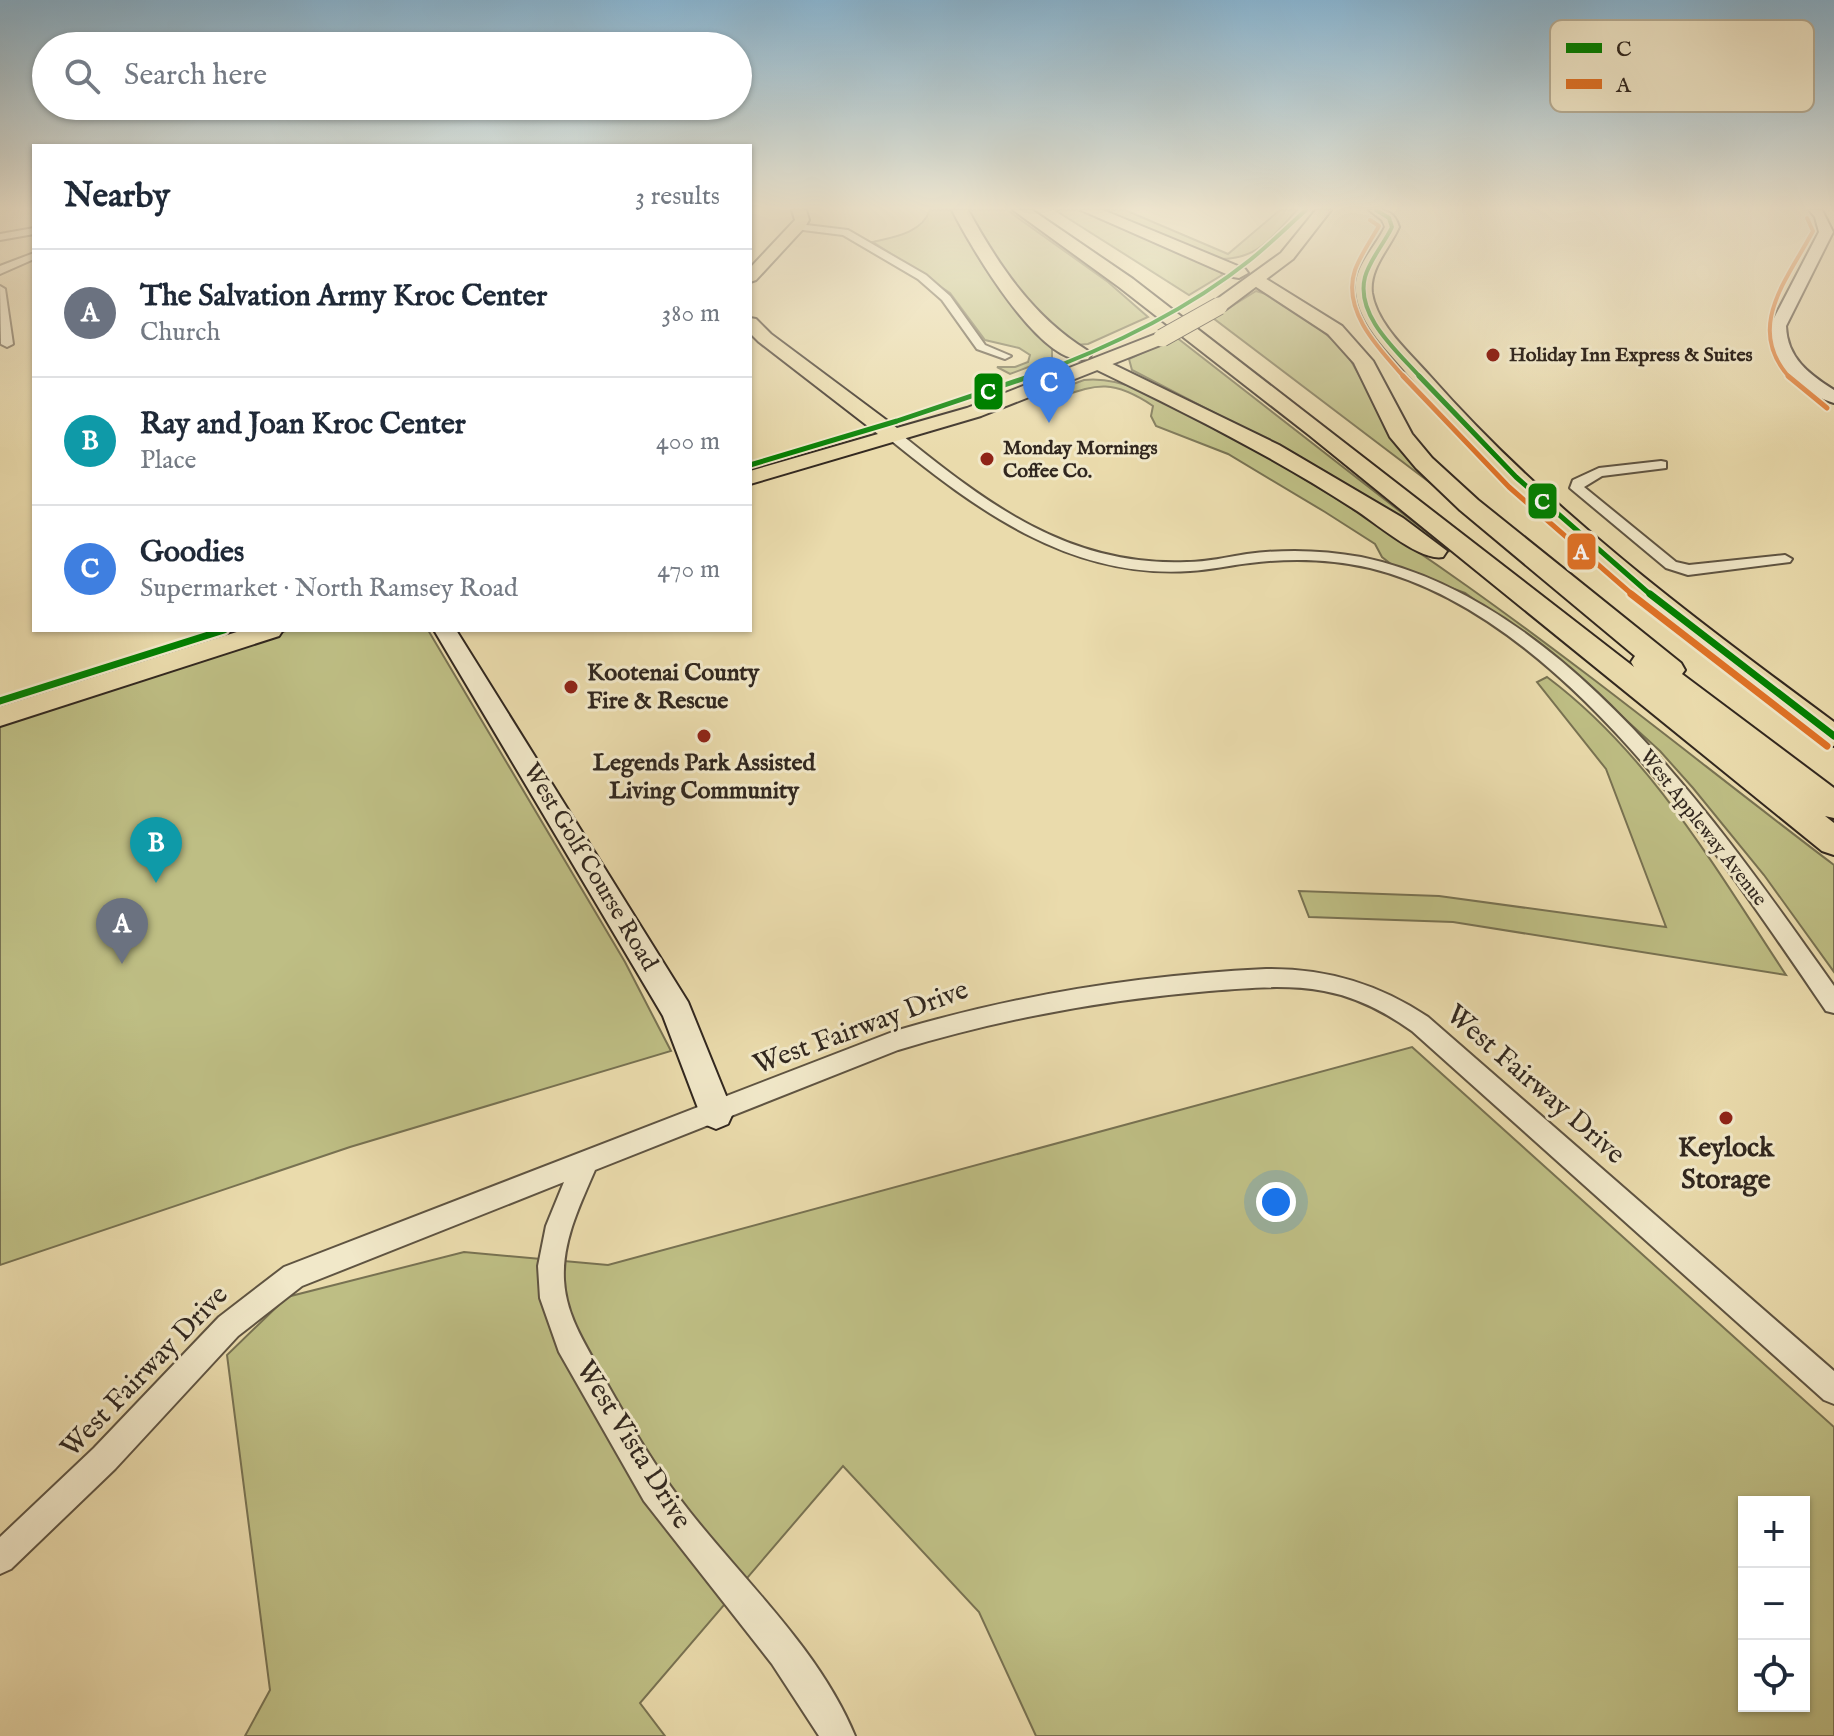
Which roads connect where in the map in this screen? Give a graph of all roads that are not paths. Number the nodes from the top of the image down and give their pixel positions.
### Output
1 (0, 291) edge
2 (938, 291) edge
3 (1010, 291) edge
4 (1136, 291) edge
5 (1158, 291) edge
6 (1227, 291) edge
7 (1273, 291) edge
8 (1366, 291) edge
9 (1796, 291) edge
10 (752, 325) edge
11 (7, 344) dead end
12 (1005, 356) dead end
13 (1090, 359) junction
14 (1834, 398) edge
15 (887, 430) junction
16 (752, 464) edge
17 (1661, 465) dead end
18 (752, 477) edge
19 (1785, 559) dead end
20 (218, 632) edge
21 (264, 632) edge
22 (446, 632) edge
23 (0, 701) edge
24 (0, 717) edge
25 (1834, 736) edge
26 (1771, 758) junction
27 (1832, 828) edge
28 (1834, 1004) edge
29 (716, 1113) junction
30 (585, 1163) junction
31 (1834, 1390) edge
32 (0, 1558) edge
33 (838, 1736) edge

1 - 11 street
2 - 12 street
3 - 13 highway
4 - 27 highway
5 - 26 highway
6 - 13 main road, bridge
7 - 26 highway
8 - 25 main road
9 - 14 street
10 - 15 main road, West Appleway Avenue
13 - 15 main road
13 - 27 highway
15 - 16 main road
15 - 18 main road
15 - 28 street, West Appleway Avenue
17 - 19 street
20 - 23 main road
21 - 24 main road
22 - 29 street, West Golf Course Road
26 - 27 highway
29 - 30 street, West Fairway Drive
29 - 31 street, West Fairway Drive
30 - 32 street, West Fairway Drive
30 - 33 street, West Vista Drive

